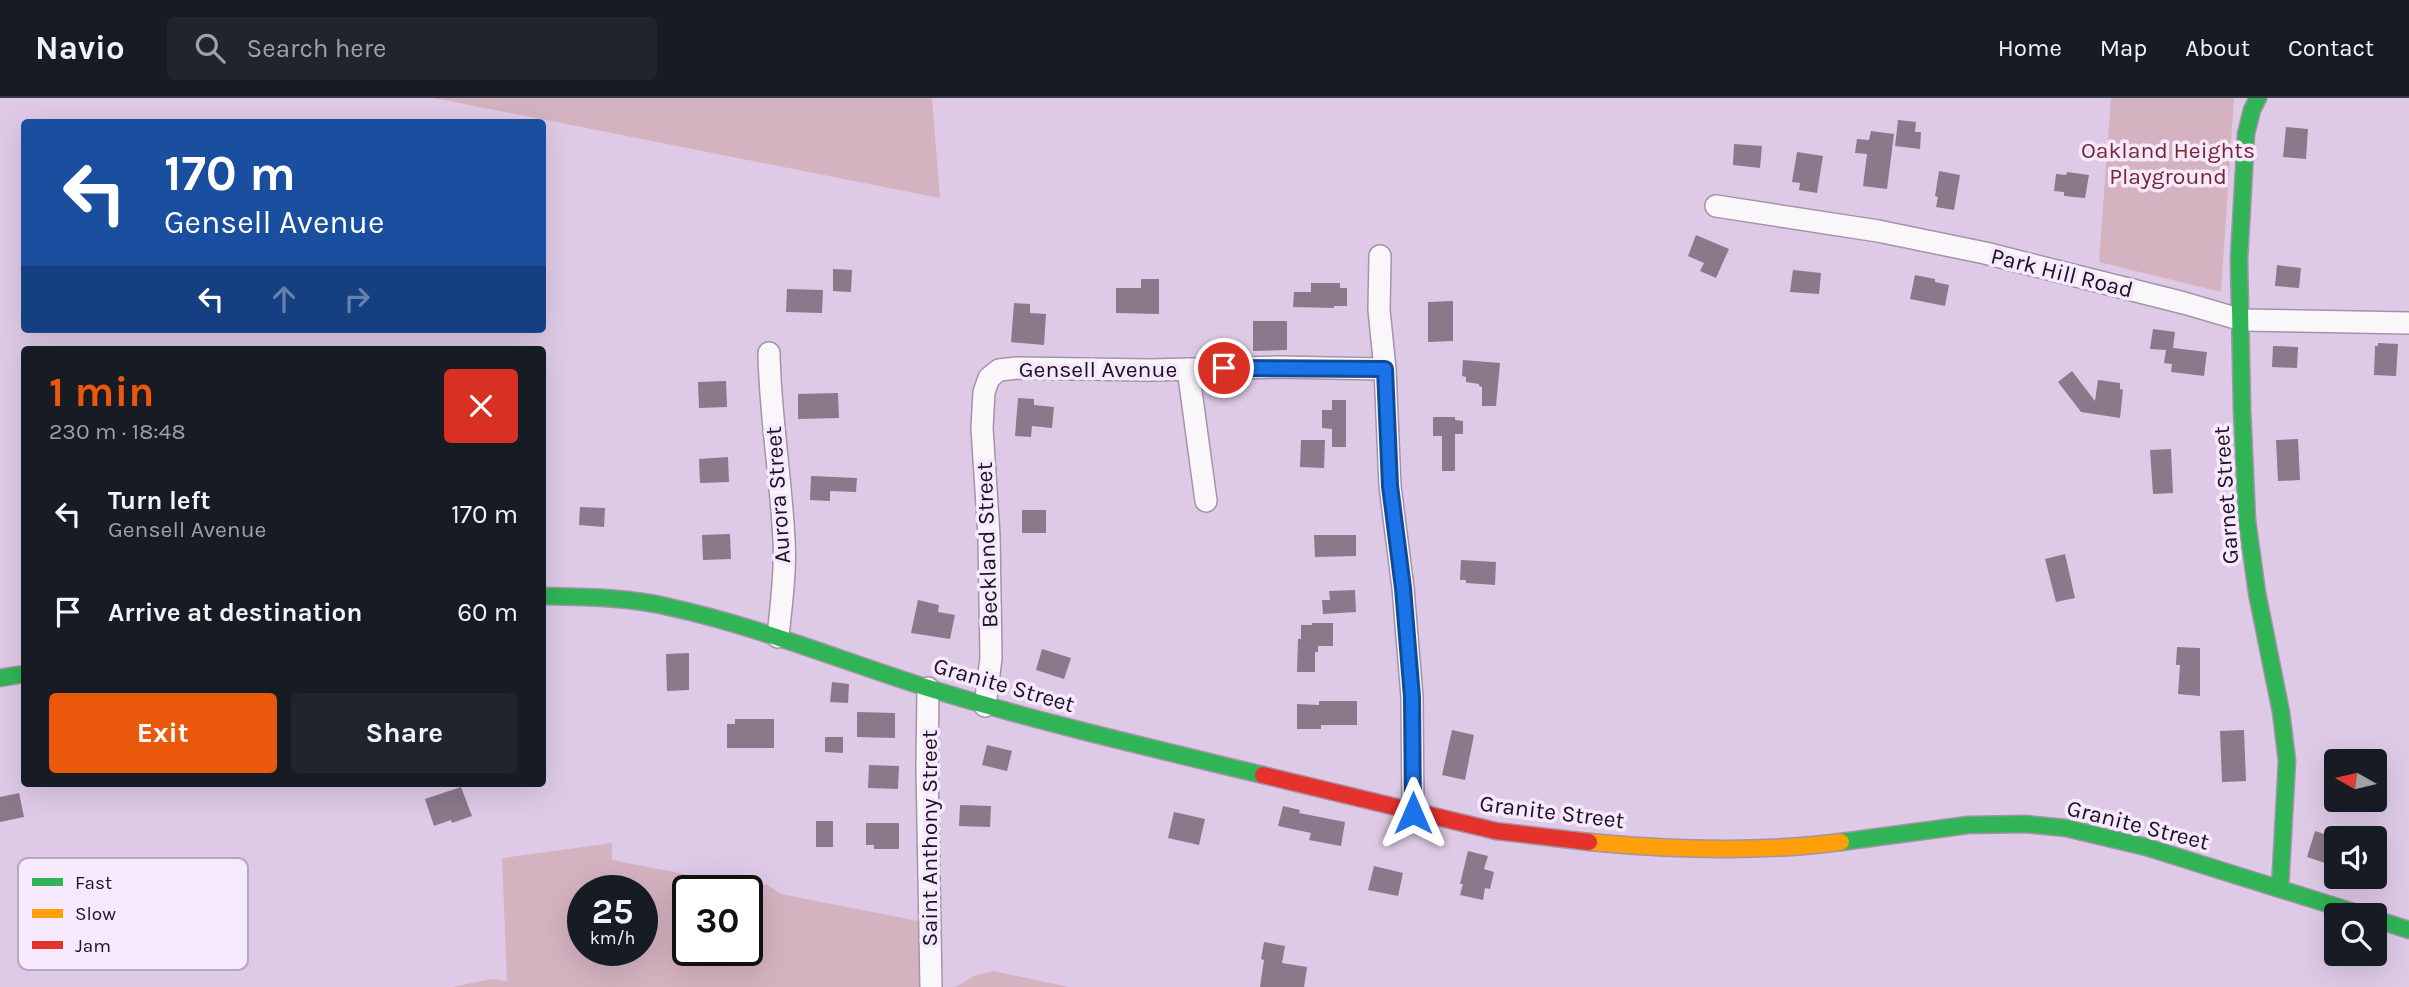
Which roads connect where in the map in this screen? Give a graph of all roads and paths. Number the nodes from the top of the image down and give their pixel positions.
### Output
1 (2258, 98) edge
2 (1716, 206) dead end
3 (1380, 256) dead end
4 (2242, 320) junction
5 (2409, 323) edge
6 (769, 352) dead end
7 (1188, 369) junction
8 (1385, 369) junction
9 (986, 385) joint
10 (1206, 501) dead end
11 (546, 596) edge
12 (778, 637) junction
13 (21, 674) edge
14 (0, 678) edge
15 (928, 688) junction
16 (985, 706) junction
17 (1413, 813) junction
18 (2280, 888) junction
19 (2326, 903) edge
20 (2387, 923) edge
21 (2409, 930) edge
22 (931, 987) edge

1 - 4 street, Garnet Street
2 - 4 street, Park Hill Road
3 - 8 street
4 - 5 street, Park Hill Road
4 - 18 street, Garnet Street
6 - 12 street, Aurora Street
7 - 8 street, Gensell Avenue
7 - 9 street, Gensell Avenue
7 - 10 street
8 - 17 street
9 - 16 street, Beckland Street
11 - 12 street, Granite Street
12 - 15 street, Granite Street
13 - 14 street
15 - 16 street, Granite Street
15 - 22 street, Saint Anthony Street
16 - 17 street, Granite Street
17 - 18 street, Granite Street
18 - 19 street, Granite Street
20 - 21 street

